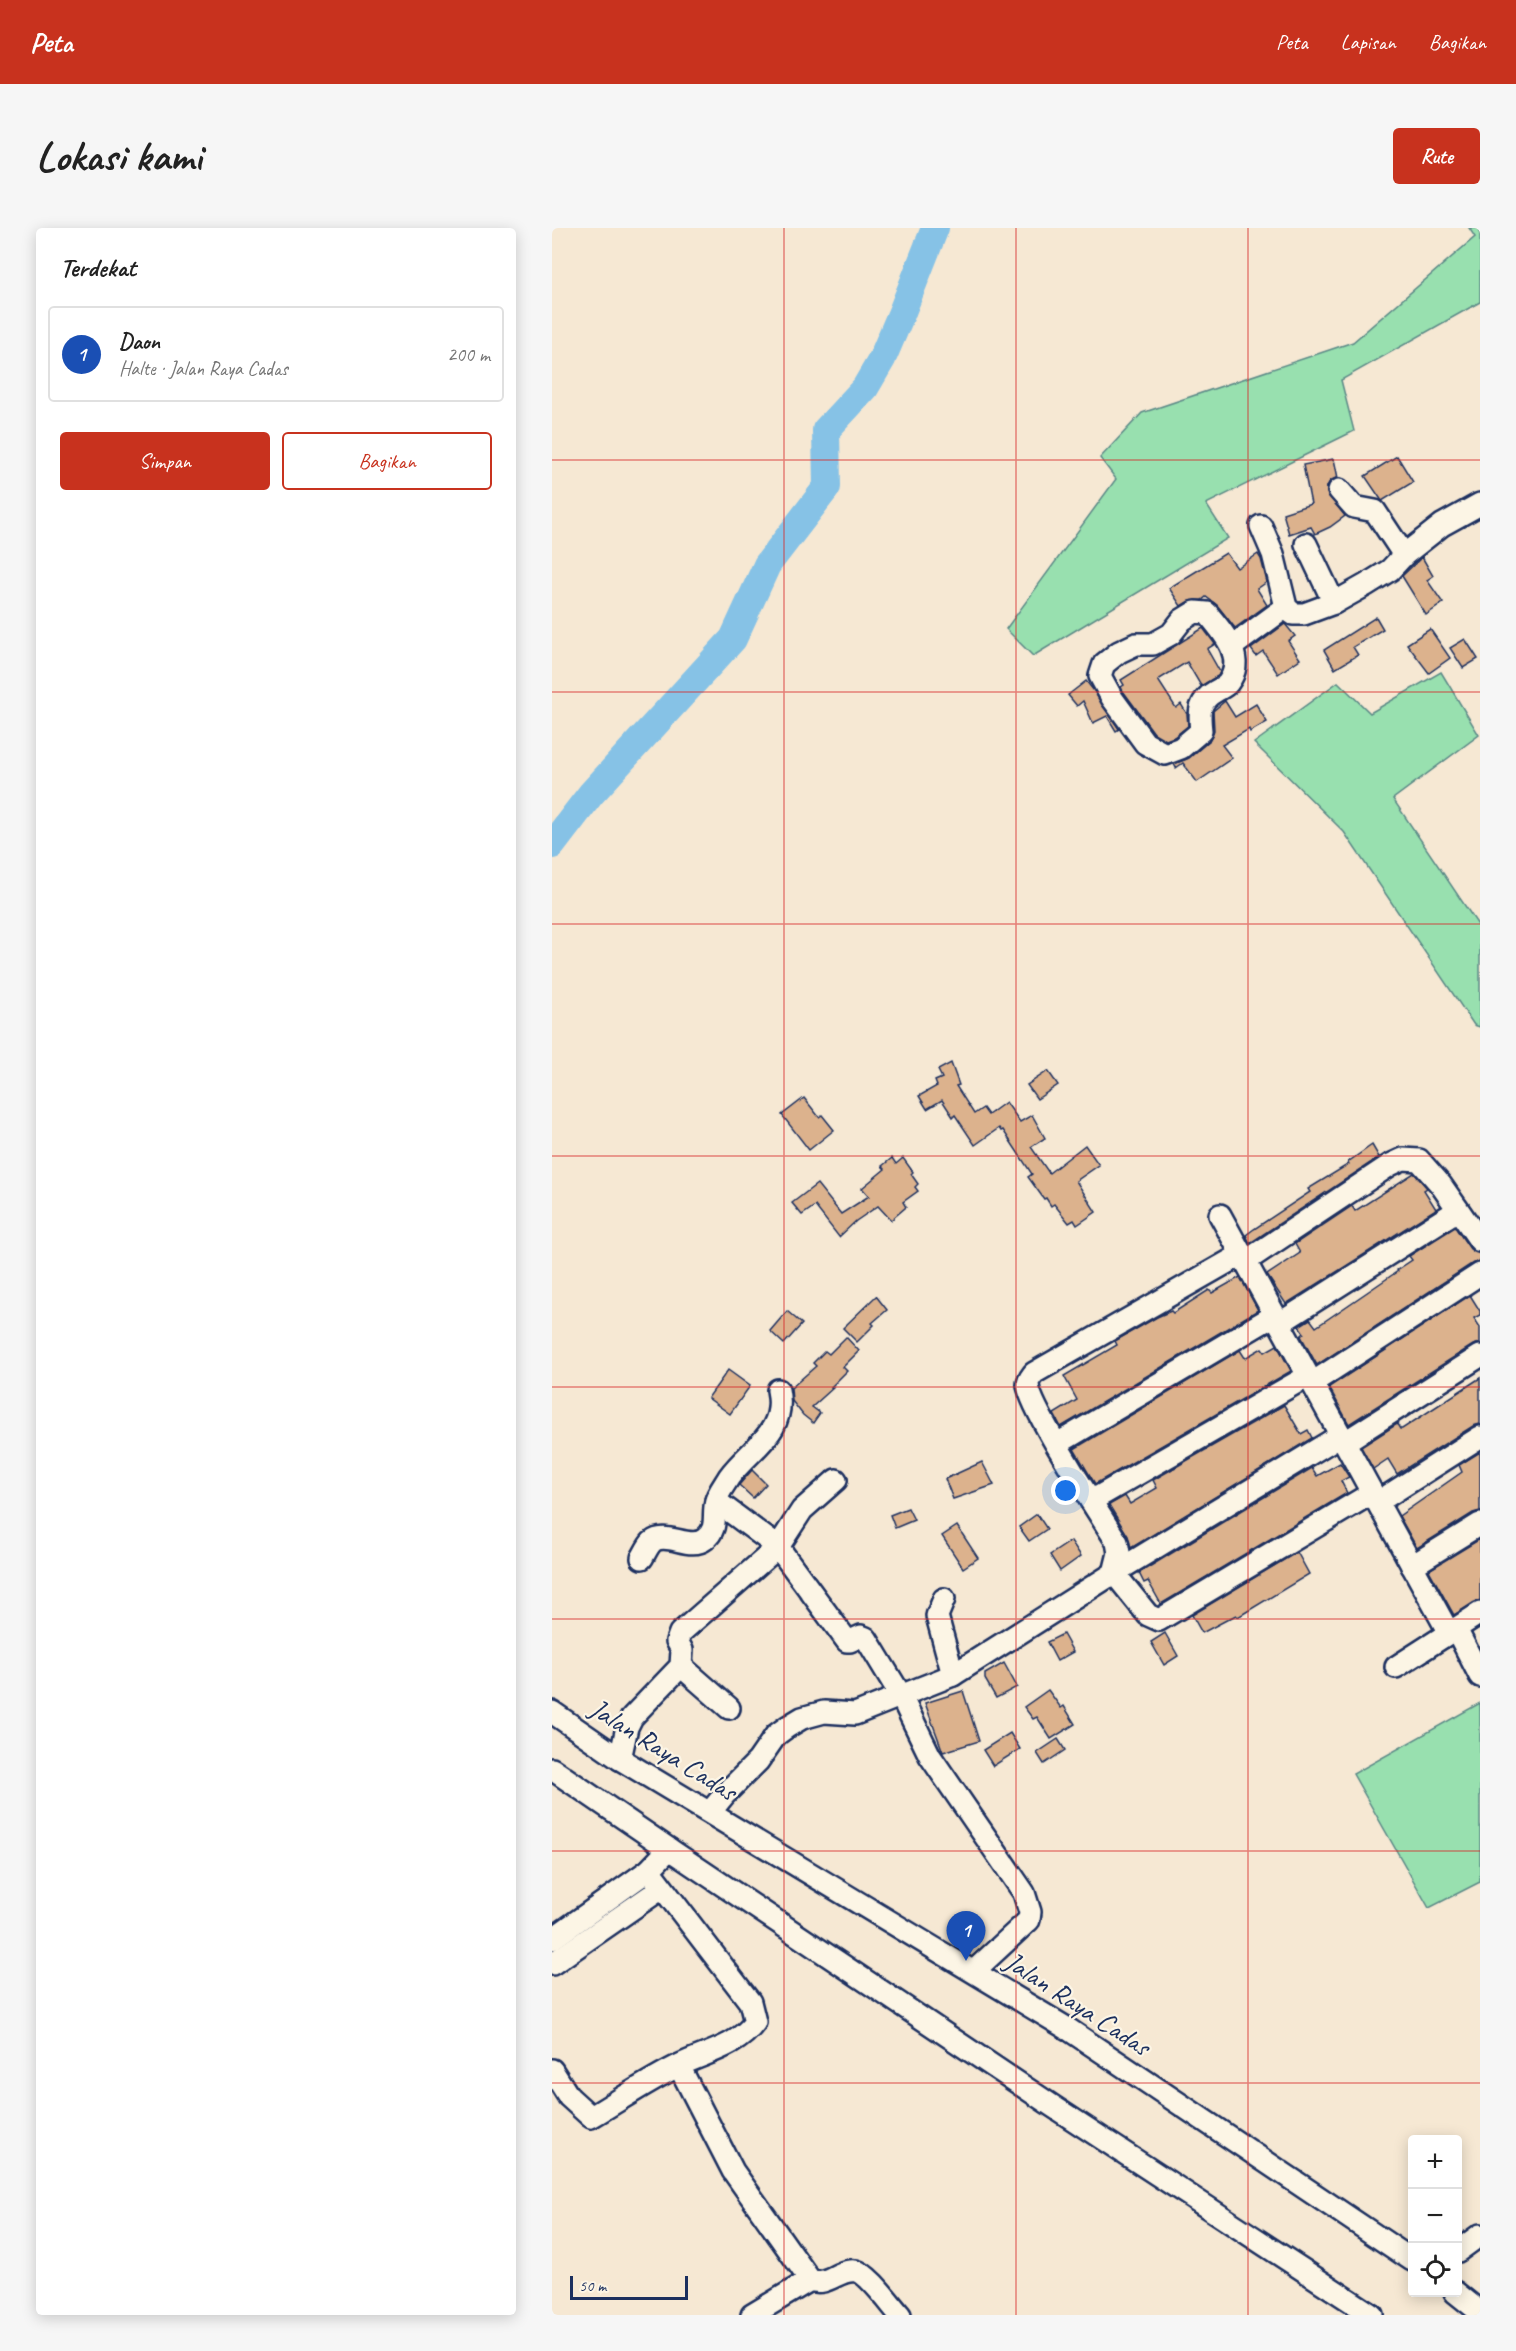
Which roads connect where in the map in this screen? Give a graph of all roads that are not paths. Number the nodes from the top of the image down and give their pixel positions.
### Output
1 (1339, 490) dead end
2 (1480, 504) edge
3 (1260, 526) dead end
4 (1306, 544) dead end
5 (1404, 555) junction
6 (1334, 603) junction
7 (1286, 607) junction
8 (1233, 646) junction
9 (1458, 1210) junction
10 (1220, 1215) dead end
11 (1480, 1241) edge
12 (1244, 1258) junction
13 (1480, 1274) edge
14 (1277, 1319) junction
15 (1480, 1356) edge
16 (1310, 1380) junction
17 (778, 1390) dead end
18 (1480, 1437) edge
19 (1343, 1438) junction
20 (1057, 1444) junction
21 (836, 1480) dead end
22 (1375, 1498) junction
23 (716, 1501) junction
24 (1090, 1501) junction
25 (1480, 1524) edge
26 (778, 1547) junction
27 (642, 1558) dead end
28 (1412, 1566) junction
29 (1114, 1573) junction
30 (944, 1599) dead end
31 (1480, 1613) edge
32 (1452, 1631) junction
33 (681, 1666) junction
34 (1396, 1667) dead end
35 (953, 1675) junction
36 (1480, 1676) edge
37 (900, 1694) junction
38 (729, 1708) dead end
39 (552, 1712) edge
40 (620, 1759) junction
41 (552, 1769) edge
42 (711, 1811) junction
43 (669, 1849) junction
44 (649, 1870) junction
45 (662, 1888) junction
46 (552, 1939) edge
47 (552, 1965) edge
48 (974, 1971) junction
49 (679, 2066) junction
50 (552, 2070) edge
51 (1480, 2235) edge
52 (1462, 2249) edge
53 (1408, 2257) edge
54 (810, 2280) junction
55 (1461, 2297) edge
56 (1480, 2312) edge
57 (752, 2315) edge
58 (900, 2315) edge
59 (1372, 2315) edge

1 - 5 street
2 - 5 street
3 - 7 street
4 - 6 street
5 - 6 street
6 - 7 street
7 - 8 street
8 - 8 street
9 - 11 street
9 - 12 street
9 - 14 street
10 - 12 street
12 - 14 street
12 - 20 street
13 - 16 street
14 - 16 street
14 - 20 street
15 - 19 street
16 - 19 street
16 - 24 street
17 - 23 street
18 - 22 street
19 - 22 street
19 - 29 street
20 - 24 street
21 - 26 street
22 - 28 street
22 - 29 street
23 - 26 street
23 - 27 street
24 - 29 street
25 - 28 street
26 - 33 street
26 - 37 street
28 - 32 street
29 - 35 street
30 - 35 street
31 - 32 street
32 - 34 street
32 - 36 street
33 - 38 street
33 - 40 street
35 - 37 street
37 - 42 street
37 - 48 street
39 - 40 street, Jalan Raya Cadas
40 - 42 street, Jalan Raya Cadas
41 - 43 street
42 - 48 street, Jalan Raya Cadas
43 - 44 street
43 - 59 street
44 - 45 street
44 - 46 street
45 - 47 street
45 - 49 street
48 - 53 street, Jalan Raya Cadas
49 - 50 street
49 - 54 street
51 - 52 street
54 - 57 street
54 - 58 street
55 - 56 street

